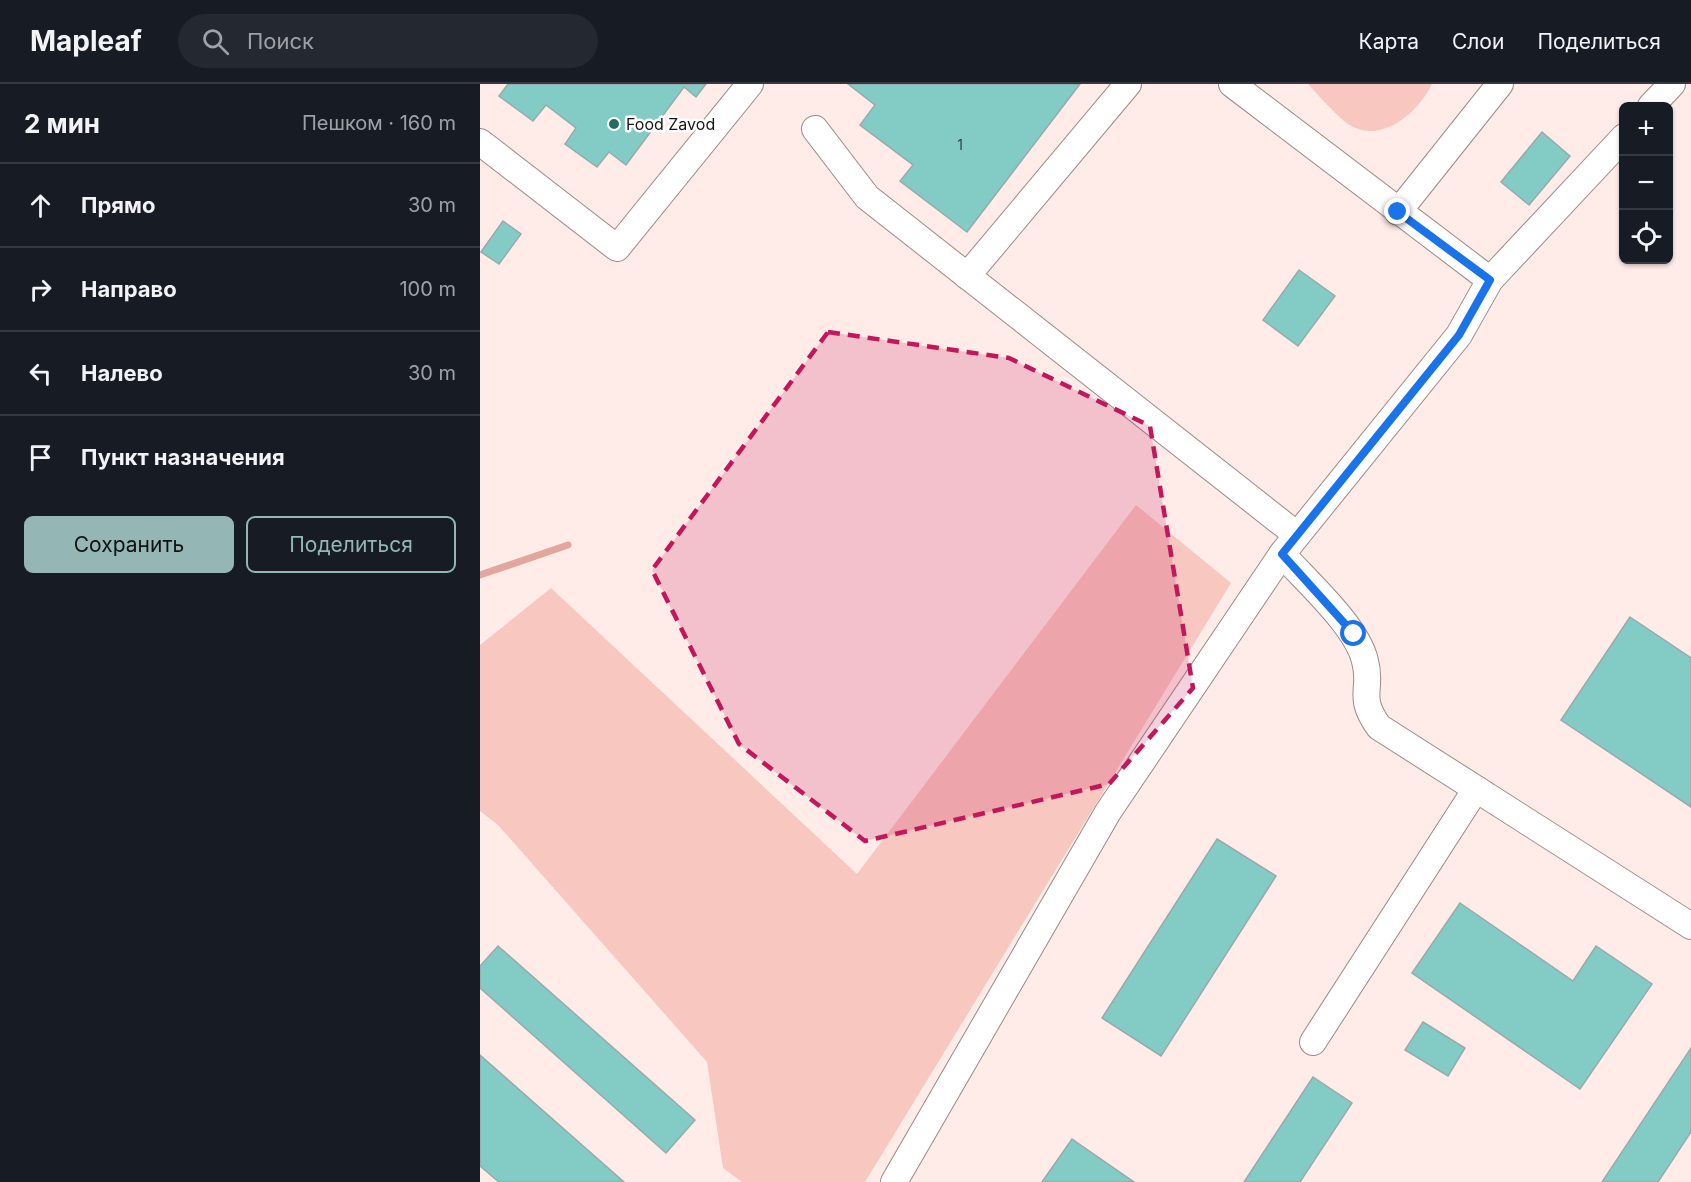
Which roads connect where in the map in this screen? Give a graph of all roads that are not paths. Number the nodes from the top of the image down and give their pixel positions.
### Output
1 (750, 84) edge
2 (1128, 84) edge
3 (1232, 84) edge
4 (1500, 84) edge
5 (1672, 84) edge
6 (1655, 102) edge
7 (815, 129) dead end
8 (1619, 141) edge
9 (480, 142) edge
10 (1398, 212) junction
11 (968, 276) junction
12 (1490, 280) junction
13 (1290, 545) junction
14 (1476, 789) junction
15 (1691, 926) edge
16 (1313, 1042) dead end
17 (894, 1182) edge

1 - 9 street
2 - 11 street
3 - 10 street
4 - 10 street
5 - 6 street
7 - 11 street
8 - 12 street
10 - 12 street
11 - 13 street
12 - 13 street
13 - 14 street
13 - 17 street
14 - 15 street
14 - 16 street

